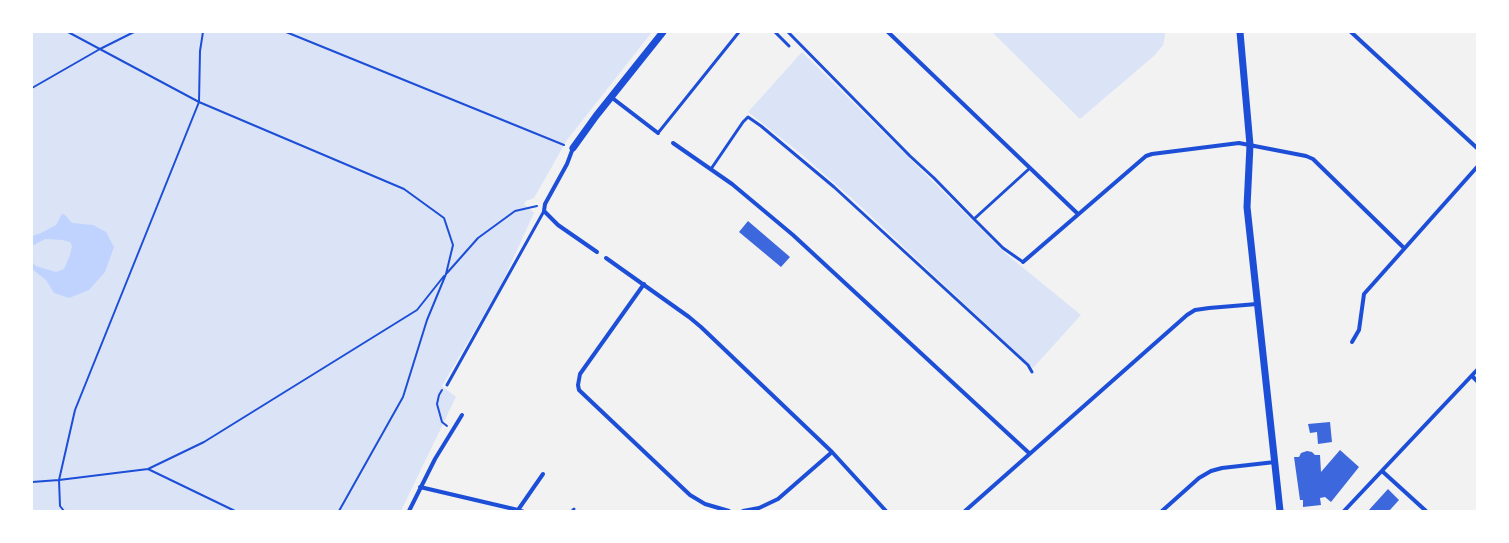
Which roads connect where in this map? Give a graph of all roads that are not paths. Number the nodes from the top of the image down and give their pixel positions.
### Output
1 (663, 32) edge
2 (739, 32) edge
3 (775, 32) edge
4 (788, 32) edge
5 (888, 32) edge
6 (1240, 32) edge
7 (1351, 32) edge
8 (789, 46) dead end
9 (611, 98) junction
10 (658, 133) joint
11 (673, 144) dead end
12 (1250, 145) junction
13 (573, 148) joint
14 (1477, 148) edge
15 (1477, 166) edge
16 (1030, 168) junction
17 (711, 169) junction
18 (544, 211) junction
19 (1078, 214) junction
20 (974, 219) junction
21 (1404, 248) junction
22 (596, 252) dead end
23 (606, 258) dead end
24 (1022, 262) joint
25 (644, 284) junction
26 (1257, 304) junction
27 (1352, 342) dead end
28 (1477, 370) edge
29 (1032, 372) dead end
30 (1472, 376) junction
31 (1477, 381) edge
32 (447, 385) road end
33 (462, 415) dead end
34 (832, 452) junction
35 (1029, 453) junction
36 (1275, 462) junction
37 (1382, 471) junction
38 (543, 474) dead end
39 (420, 487) junction
40 (1424, 510) edge
41 (409, 511) edge
42 (520, 511) edge
43 (729, 511) edge
44 (743, 511) edge
45 (886, 511) edge
46 (965, 511) edge
47 (1162, 511) edge
48 (1280, 511) edge
49 (1344, 511) edge

1 - 9 street
2 - 10 lane
3 - 8 lane
4 - 20 lane
5 - 16 street
6 - 12 street
7 - 14 street
9 - 10 street
9 - 13 street
11 - 17 street
12 - 19 street
12 - 21 street
12 - 26 street
13 - 18 street
15 - 21 street
16 - 19 street
16 - 20 lane
17 - 29 lane
17 - 35 street
18 - 22 street
18 - 32 lane
19 - 24 street
20 - 24 lane
21 - 27 street
23 - 25 street
25 - 34 street
25 - 43 street
26 - 35 street
26 - 36 street
28 - 30 street
30 - 31 street
30 - 37 street
33 - 39 street
34 - 44 street
34 - 45 street
35 - 46 street
36 - 47 street
36 - 48 street
37 - 40 street
37 - 49 street
38 - 42 street
39 - 41 street
39 - 42 street

